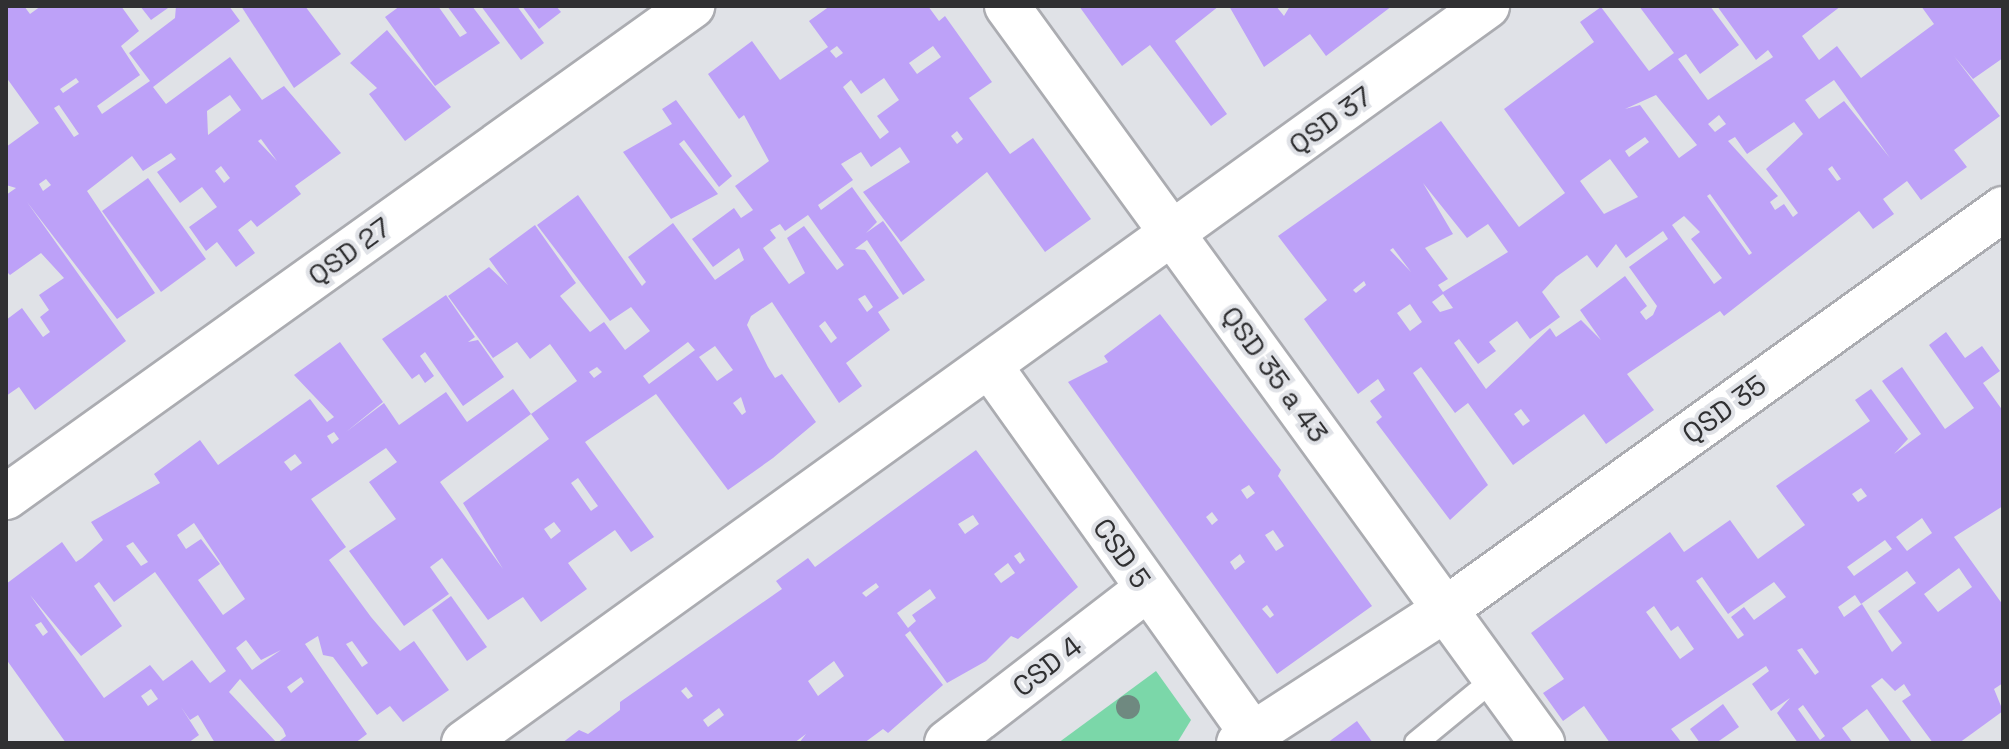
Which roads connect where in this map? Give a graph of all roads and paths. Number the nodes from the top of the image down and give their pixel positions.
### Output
1 (692, 6) edge
2 (1007, 6) edge
3 (1487, 6) edge
4 (2003, 209) edge
5 (1172, 234) junction
6 (992, 369) junction
7 (6, 497) edge
8 (1147, 589) junction
9 (1446, 609) junction
10 (1495, 678) junction
11 (1246, 739) edge
12 (464, 743) edge
13 (947, 743) edge
14 (1416, 743) edge
15 (1542, 743) edge

1 - 7 street, QSD 27
2 - 5 street, QSD 35 a 43
3 - 5 street, QSD 37
4 - 9 street, QSD 35
5 - 6 street, QSD 37
5 - 9 street, QSD 35 a 43
6 - 8 street, CSD 5
6 - 12 street, QSD 37
8 - 11 street, CSD 5
8 - 13 street, CSD 4
9 - 10 street, QSD 35 a 43
9 - 11 street, QSD 35
10 - 14 lane
10 - 15 street, QSD 35 a 43

